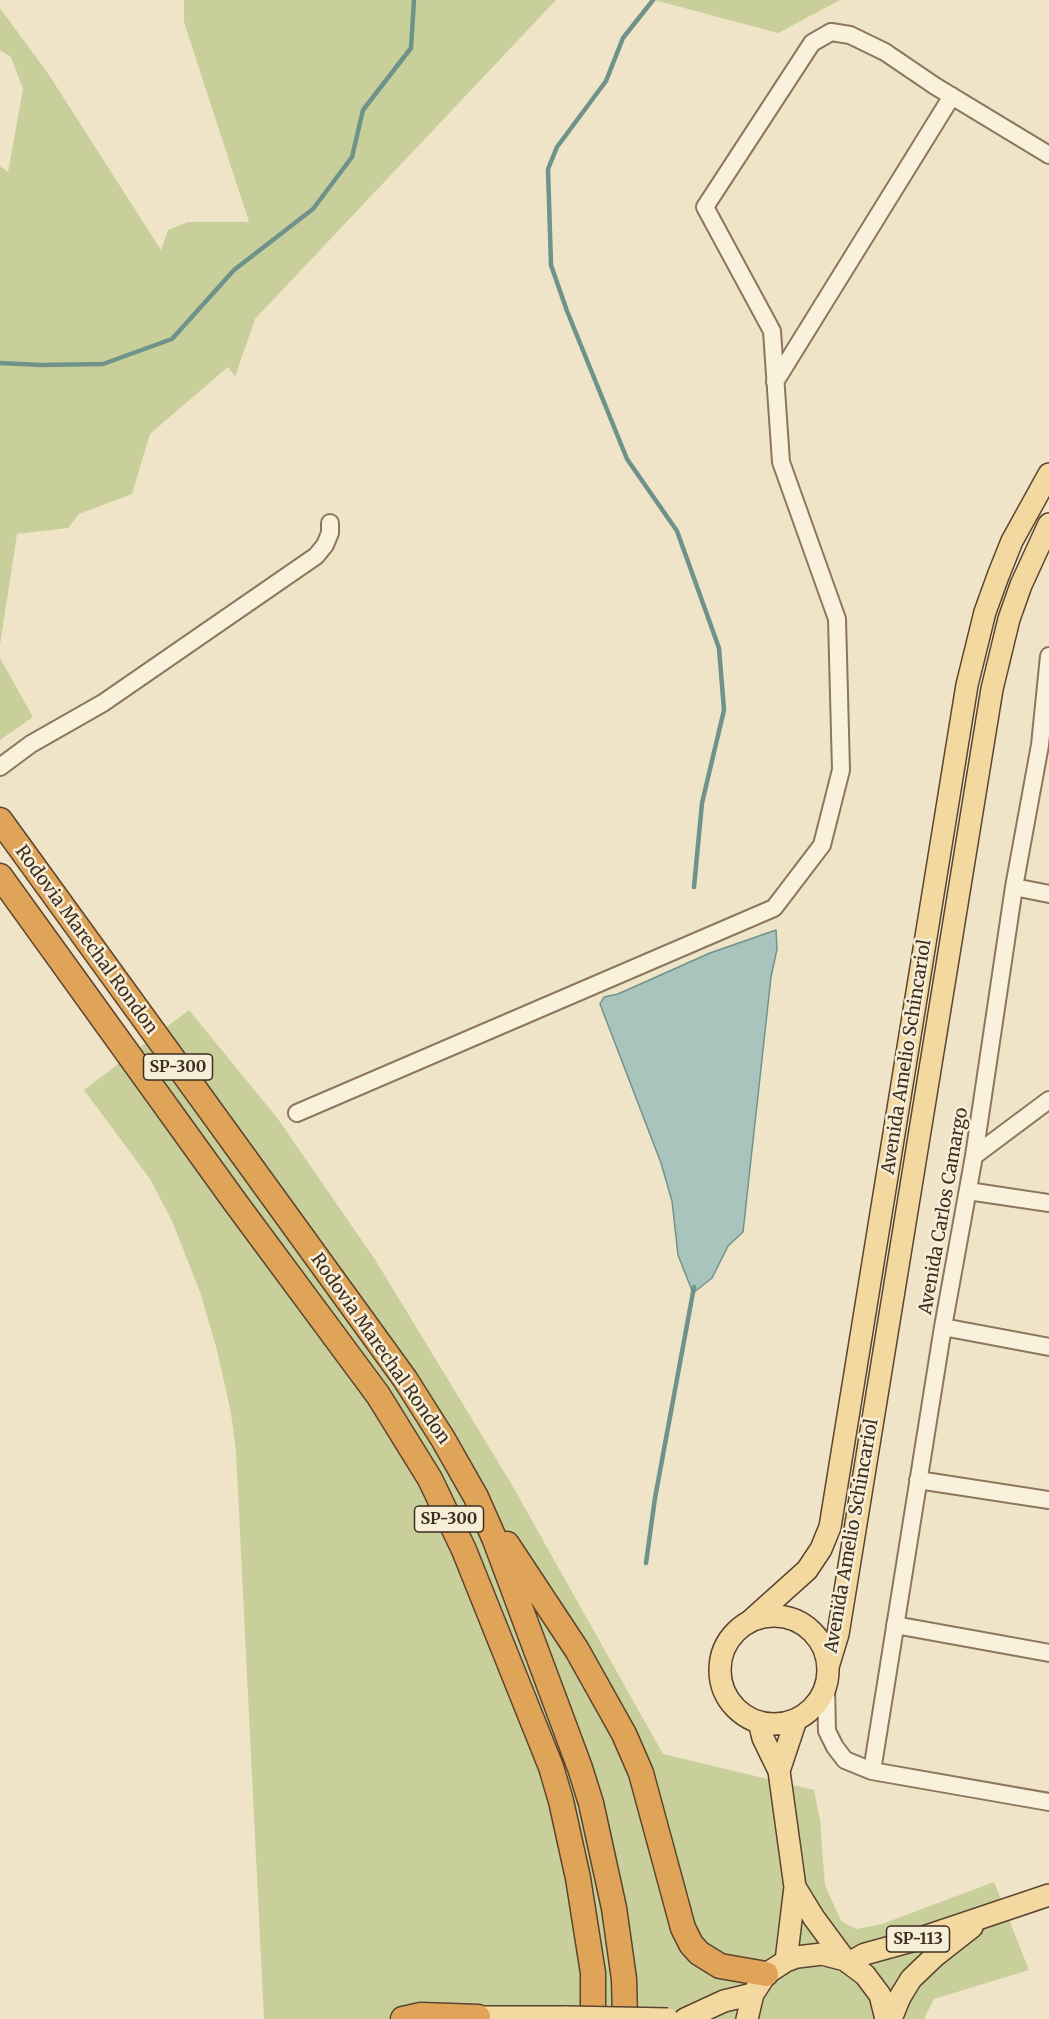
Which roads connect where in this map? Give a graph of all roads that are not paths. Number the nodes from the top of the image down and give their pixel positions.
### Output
1 (952, 96) junction
2 (1049, 155) edge
3 (776, 382) junction
4 (1049, 474) edge
5 (330, 523) dead end
6 (1049, 524) edge
7 (1049, 656) edge
8 (1044, 746) edge
9 (0, 767) edge
10 (0, 820) edge
11 (0, 876) edge
12 (1014, 887) junction
13 (1049, 894) edge
14 (1049, 1100) edge
15 (297, 1113) dead end
16 (974, 1156) junction
17 (968, 1191) junction
18 (1049, 1203) edge
19 (943, 1327) junction
20 (1049, 1347) edge
21 (918, 1480) junction
22 (476, 1497) junction
23 (1049, 1500) edge
24 (748, 1623) junction
25 (895, 1625) junction
26 (1049, 1653) edge
27 (827, 1676) junction
28 (796, 1720) junction
29 (759, 1722) junction
30 (779, 1771) junction
31 (872, 1771) junction
32 (1049, 1802) edge
33 (795, 1887) junction
34 (1049, 1895) edge
35 (987, 1916) junction
36 (847, 1962) junction
37 (768, 1976) junction
38 (474, 2018) edge
39 (403, 2019) edge
40 (593, 2019) edge
41 (625, 2019) edge
42 (668, 2019) edge
43 (674, 2019) edge
44 (685, 2019) edge
45 (747, 2019) edge
46 (886, 2019) edge
47 (891, 2019) edge

1 - 2 street
1 - 3 street
1 - 3 street
3 - 15 street
4 - 24 main road, Avenida Amelio Schincariol
5 - 9 street
6 - 27 main road, Avenida Amelio Schincariol
7 - 8 street, Avenida Carlos Camargo
8 - 12 street, Avenida Carlos Camargo
10 - 22 highway, Rodovia Marechal Rondon / SP-300
11 - 40 highway, Rodovia Marechal Rondon / SP-300
12 - 13 street
12 - 16 street, Avenida Carlos Camargo
14 - 16 street
16 - 17 street, Avenida Carlos Camargo
17 - 18 street
17 - 19 street, Avenida Carlos Camargo
19 - 20 street
19 - 21 street, Avenida Carlos Camargo
21 - 23 street
21 - 25 street, Avenida Carlos Camargo
22 - 37 highway
22 - 41 highway, Rodovia Marechal Rondon / SP-300
24 - 27 main road
24 - 29 main road
25 - 26 street
25 - 31 street, Avenida Carlos Camargo
27 - 28 main road
27 - 31 street
28 - 29 main road
28 - 30 main road
29 - 30 main road
30 - 33 main road
31 - 32 street
33 - 36 main road
33 - 37 main road
34 - 35 main road, SP-113
35 - 36 main road, SP-113
35 - 47 main road, SP-113
36 - 37 main road
36 - 46 main road
37 - 44 main road
37 - 45 main road
38 - 39 highway
38 - 42 main road, bridge
42 - 43 main road

